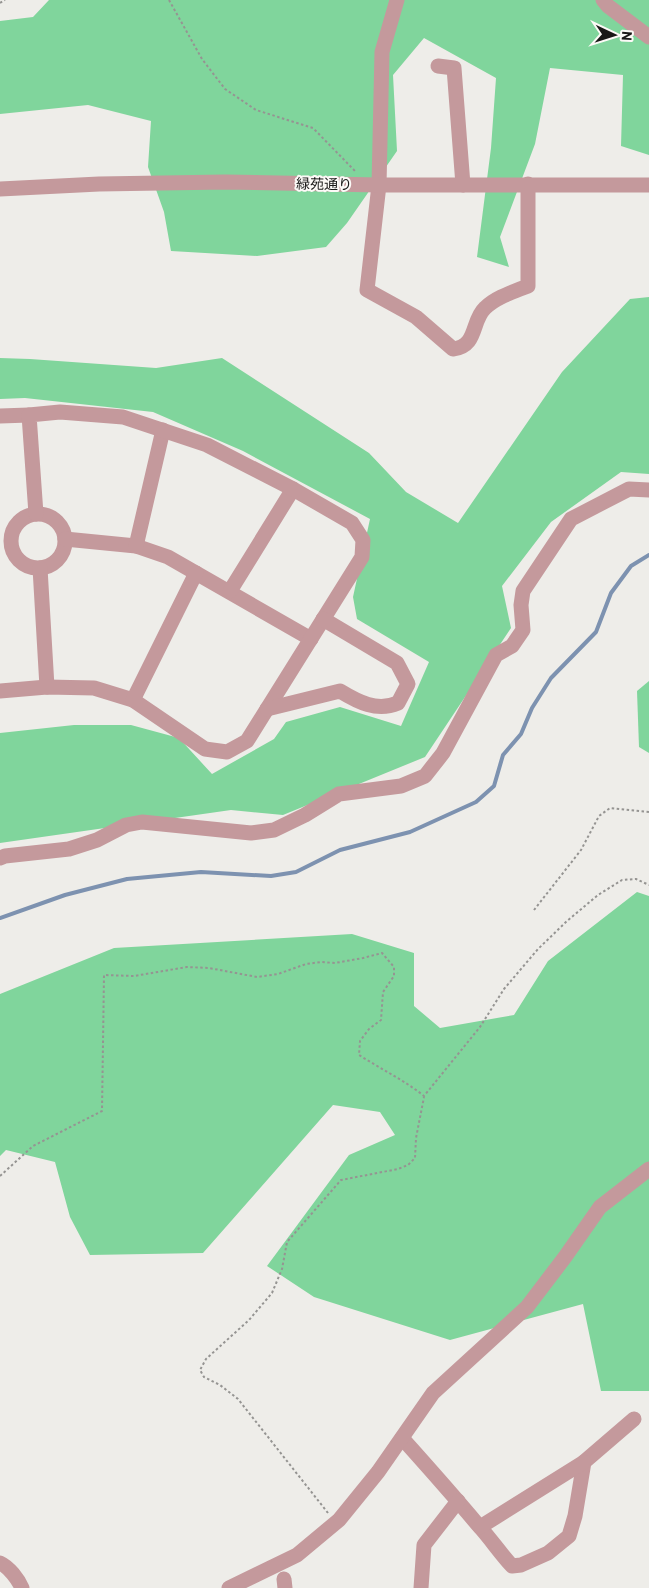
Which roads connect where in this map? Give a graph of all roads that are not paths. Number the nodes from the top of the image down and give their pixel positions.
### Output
1 (397, 0) edge
2 (603, 0) edge
3 (649, 37) edge
4 (438, 66) dead end
5 (528, 184) junction
6 (374, 185) junction
7 (463, 185) junction
8 (649, 185) edge
9 (0, 189) edge
10 (29, 415) junction
11 (0, 416) edge
12 (163, 430) junction
13 (293, 489) junction
14 (649, 490) edge
15 (36, 514) junction
16 (65, 538) junction
17 (6, 544) edge
18 (136, 546) junction
19 (40, 568) junction
20 (196, 572) junction
21 (230, 592) junction
22 (324, 619) junction
23 (311, 638) junction
24 (47, 687) junction
25 (0, 691) edge
26 (133, 700) junction
27 (267, 709) junction
28 (0, 858) edge
29 (649, 1170) edge
30 (634, 1419) dead end
31 (402, 1438) junction
32 (584, 1462) junction
33 (458, 1501) junction
34 (480, 1527) junction
35 (0, 1563) edge
36 (22, 1588) edge
37 (229, 1588) edge
38 (421, 1588) edge

1 - 6 street
2 - 3 street
4 - 7 street
5 - 6 street
5 - 7 street, 緑苑通り
5 - 8 street, 緑苑通り
6 - 7 street, 緑苑通り
6 - 9 street, 緑苑通り
10 - 11 street
10 - 12 street
10 - 15 street
12 - 13 street
12 - 18 street
13 - 21 street
13 - 22 street
14 - 28 street
15 - 16 street
15 - 17 street
16 - 18 street
16 - 19 street
17 - 19 street
18 - 20 street
19 - 24 street
20 - 21 street
20 - 26 street
21 - 23 street
22 - 23 street
22 - 27 street
23 - 27 street
24 - 25 street
24 - 26 street
26 - 27 street
29 - 31 street
30 - 32 street
31 - 33 street
31 - 37 street
32 - 34 street
32 - 34 street
33 - 34 street
33 - 38 street
35 - 36 street

